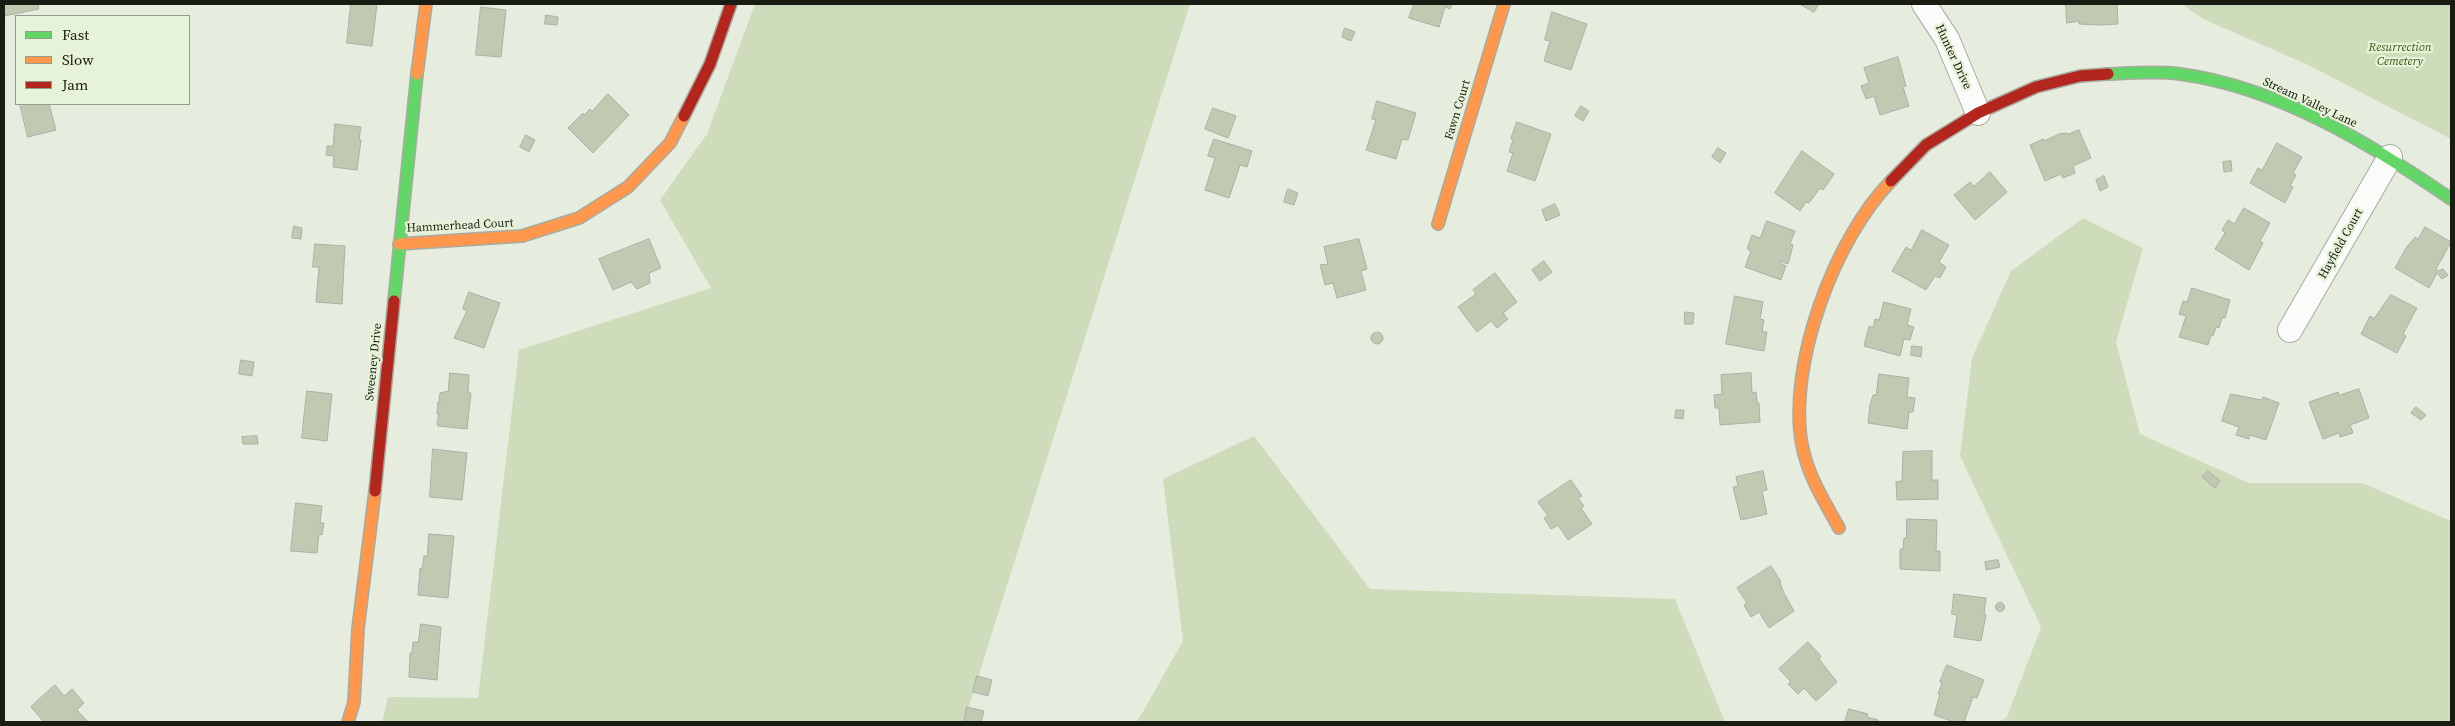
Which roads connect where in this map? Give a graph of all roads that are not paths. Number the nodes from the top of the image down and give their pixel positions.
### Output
1 (426, 4) edge
2 (731, 4) edge
3 (1504, 4) edge
4 (1924, 4) edge
5 (1978, 113) junction
6 (2390, 157) junction
7 (2451, 199) edge
8 (1438, 224) dead end
9 (399, 244) junction
10 (2290, 330) dead end
11 (1839, 528) dead end
12 (348, 722) edge

1 - 9 street, Sweeney Drive
2 - 9 street, Hammerhead Court
3 - 8 street, Fawn Court
4 - 5 street, Hunter Drive
5 - 6 street, Stream Valley Lane
5 - 11 street, Stream Valley Lane
6 - 7 street, Stream Valley Lane
6 - 10 street, Hayfield Court
9 - 12 street, Sweeney Drive

